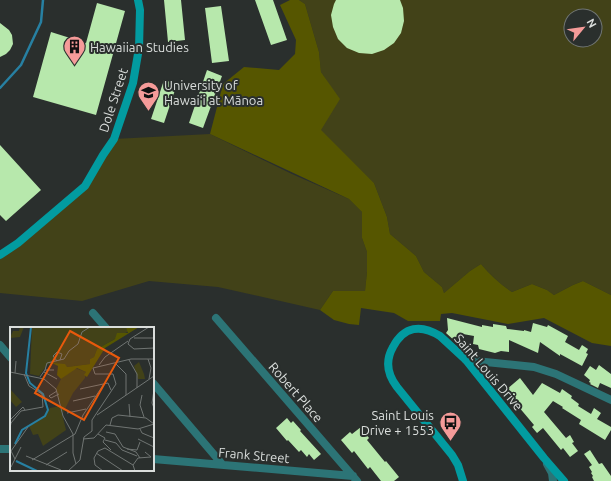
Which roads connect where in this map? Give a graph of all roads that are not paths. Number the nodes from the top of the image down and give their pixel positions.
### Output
1 (138, 0) edge
2 (0, 254) edge
3 (93, 313) dead end
4 (216, 318) dead end
5 (105, 327) edge
6 (0, 345) edge
7 (10, 357) edge
8 (466, 360) junction
9 (154, 384) edge
10 (611, 400) edge
11 (544, 458) junction
12 (154, 459) edge
13 (222, 464) junction
14 (355, 478) edge
15 (462, 481) edge
16 (553, 481) edge
17 (564, 481) edge

1 - 2 street, Dole Street
3 - 5 street
4 - 14 street, Robert Place
6 - 7 street
8 - 10 street
8 - 11 street, Saint Louis Drive
8 - 15 street, Saint Louis Drive
9 - 13 street
11 - 16 street
11 - 17 street, Saint Louis Drive
12 - 13 street, Frank Street
13 - 14 street, Frank Street

